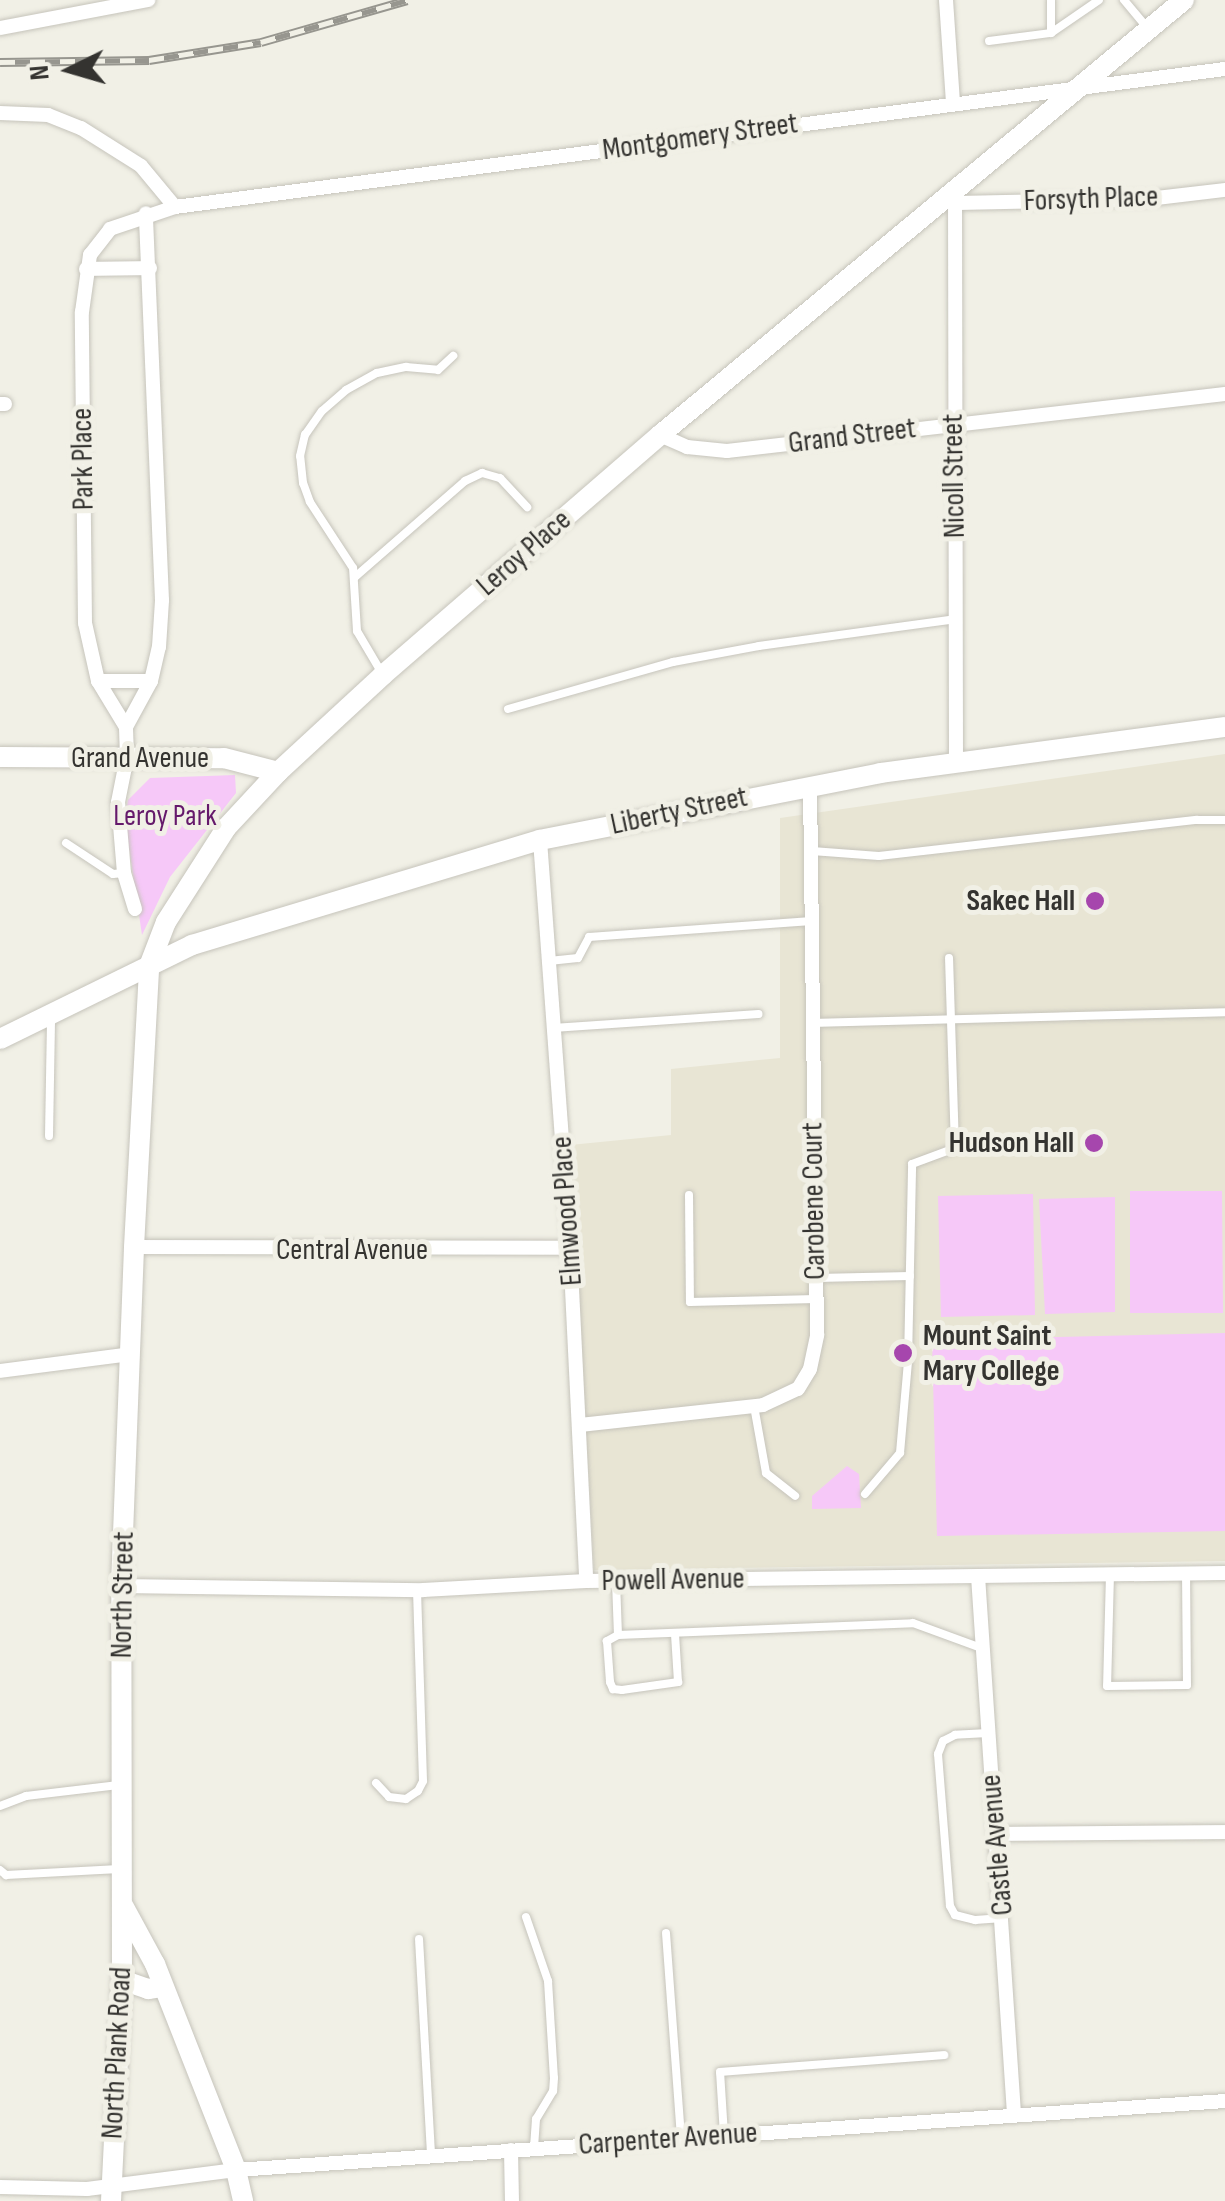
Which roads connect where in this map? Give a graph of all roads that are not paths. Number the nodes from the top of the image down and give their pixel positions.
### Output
1 (150, 0) edge
2 (946, 0) edge
3 (1051, 0) edge
4 (1099, 0) edge
5 (1124, 0) edge
6 (1184, 0) edge
7 (1148, 27) junction
8 (0, 28) edge
9 (1051, 33) junction
10 (989, 41) dead end
11 (1225, 69) edge
12 (1074, 88) junction
13 (953, 103) junction
14 (0, 112) edge
15 (1225, 190) edge
16 (956, 196) junction
17 (174, 208) junction
18 (146, 213) junction
19 (86, 268) junction
20 (150, 268) junction
21 (453, 356) dead end
22 (1225, 394) edge
23 (953, 424) junction
24 (660, 436) junction
25 (527, 507) dead end
26 (356, 577) junction
27 (956, 619) junction
28 (382, 675) junction
29 (150, 680) junction
30 (98, 681) junction
31 (508, 709) dead end
32 (126, 727) junction
33 (1225, 727) edge
34 (0, 757) edge
35 (127, 757) junction
36 (956, 763) junction
37 (278, 772) junction
38 (810, 785) junction
39 (1225, 820) edge
40 (540, 840) junction
41 (66, 843) dead end
42 (811, 851) junction
43 (124, 873) junction
44 (135, 909) dead end
45 (812, 921) junction
46 (949, 958) dead end
47 (549, 962) junction
48 (149, 966) junction
49 (1225, 1012) edge
50 (759, 1014) dead end
51 (52, 1015) junction
52 (952, 1020) junction
53 (811, 1023) junction
54 (554, 1028) junction
55 (0, 1040) edge
56 (50, 1136) dead end
57 (689, 1195) dead end
58 (134, 1248) junction
59 (570, 1248) junction
60 (910, 1276) junction
61 (816, 1278) junction
62 (816, 1298) junction
63 (131, 1354) junction
64 (0, 1372) edge
65 (754, 1406) junction
66 (580, 1425) junction
67 (865, 1494) dead end
68 (795, 1496) dead end
69 (1186, 1573) junction
70 (1225, 1573) edge
71 (1110, 1574) junction
72 (978, 1576) junction
73 (586, 1581) junction
74 (616, 1581) junction
75 (121, 1586) junction
76 (417, 1590) junction
77 (675, 1634) junction
78 (618, 1635) junction
79 (982, 1648) junction
80 (988, 1733) junction
81 (376, 1783) dead end
82 (123, 1785) junction
83 (0, 1806) edge
84 (1225, 1832) edge
85 (996, 1834) junction
86 (123, 1869) junction
87 (0, 1870) edge
88 (123, 1905) junction
89 (526, 1918) dead end
90 (1003, 1918) junction
91 (666, 1933) dead end
92 (419, 1939) dead end
93 (122, 1980) junction
94 (162, 1987) junction
95 (944, 2055) dead end
96 (1225, 2101) edge
97 (1014, 2114) junction
98 (724, 2135) junction
99 (681, 2138) junction
100 (534, 2148) junction
101 (511, 2150) junction
102 (431, 2156) junction
103 (236, 2170) junction
104 (0, 2187) edge
105 (111, 2194) edge
106 (243, 2201) edge
107 (512, 2201) edge

1 - 8 street
2 - 13 street
3 - 9 lane
4 - 9 lane
5 - 7 lane
6 - 7 street, Leroy Place
7 - 12 street, Leroy Place
9 - 10 lane
11 - 12 street, Montgomery Street
12 - 13 street, Montgomery Street
12 - 16 street, Leroy Place
13 - 17 street, Montgomery Street
14 - 17 street
15 - 16 street, Forsyth Place
16 - 23 street, Nicoll Street
16 - 24 street, Leroy Place
17 - 18 street, Park Place
18 - 19 street, Park Place
18 - 20 street, Park Place
19 - 20 street
19 - 30 street, Park Place
20 - 29 street, Park Place
21 - 26 lane
22 - 23 street, Grand Street
23 - 24 street, Grand Street
23 - 27 street, Nicoll Street
24 - 28 street, Leroy Place
25 - 26 lane
26 - 28 lane
27 - 31 lane
27 - 36 street, Nicoll Street
28 - 37 street, Leroy Place
29 - 30 street
29 - 32 street, Park Place
30 - 32 street, Park Place
32 - 35 street, Park Place
33 - 36 street, Liberty Street
34 - 35 street, Grand Avenue
35 - 37 street, Grand Avenue
35 - 43 street, Park Place
36 - 38 street, Liberty Street
37 - 48 street, Leroy Place
38 - 40 street, Liberty Street
38 - 42 street, Carobene Court
39 - 42 lane
40 - 47 street, Elmwood Place
40 - 48 street, Liberty Street
41 - 43 lane
42 - 45 street, Carobene Court
43 - 44 street, Park Place
45 - 47 lane
45 - 53 street, Carobene Court
46 - 52 lane
47 - 54 street, Elmwood Place
48 - 51 street, Liberty Street
48 - 58 street, North Street
49 - 52 lane
50 - 54 lane
51 - 55 street, Liberty Street
51 - 56 lane
52 - 53 lane
52 - 60 lane
53 - 61 street, Carobene Court
54 - 59 street, Elmwood Place
57 - 62 lane
58 - 59 street, Central Avenue
58 - 63 street, North Street
59 - 66 street, Elmwood Place
60 - 61 lane
60 - 67 lane
61 - 62 street, Carobene Court
62 - 65 street, Carobene Court
63 - 64 street
63 - 75 street, North Street
65 - 66 street, Carobene Court
65 - 68 lane
66 - 73 street, Elmwood Place
69 - 70 street, Powell Avenue
69 - 71 street, Powell Avenue
69 - 71 lane
71 - 72 street, Powell Avenue
72 - 74 street, Powell Avenue
72 - 79 street, Castle Avenue
73 - 74 street, Powell Avenue
73 - 76 street, Powell Avenue
74 - 78 lane
75 - 76 street, Powell Avenue
75 - 82 street, North Street
76 - 81 lane
77 - 78 lane
77 - 78 lane
77 - 79 lane
79 - 80 street, Castle Avenue
80 - 85 street, Castle Avenue
80 - 90 lane
82 - 83 lane
82 - 86 street, North Street
84 - 85 street
85 - 90 street, Castle Avenue
86 - 87 lane
86 - 88 street, North Street
88 - 93 street, North Plank Road
88 - 94 street, North Street
89 - 100 lane
90 - 97 street, Castle Avenue
91 - 99 lane
92 - 102 lane
93 - 94 street
93 - 105 street, North Plank Road
94 - 103 street, North Street
95 - 98 lane
96 - 97 street, Carpenter Avenue
97 - 98 street, Carpenter Avenue
98 - 99 street, Carpenter Avenue
99 - 100 street, Carpenter Avenue
100 - 101 street, Carpenter Avenue
101 - 102 street, Carpenter Avenue
101 - 107 street
102 - 103 street, Carpenter Avenue
103 - 105 street, Carpenter Avenue
103 - 106 street, North Street
104 - 105 street, Carpenter Avenue

